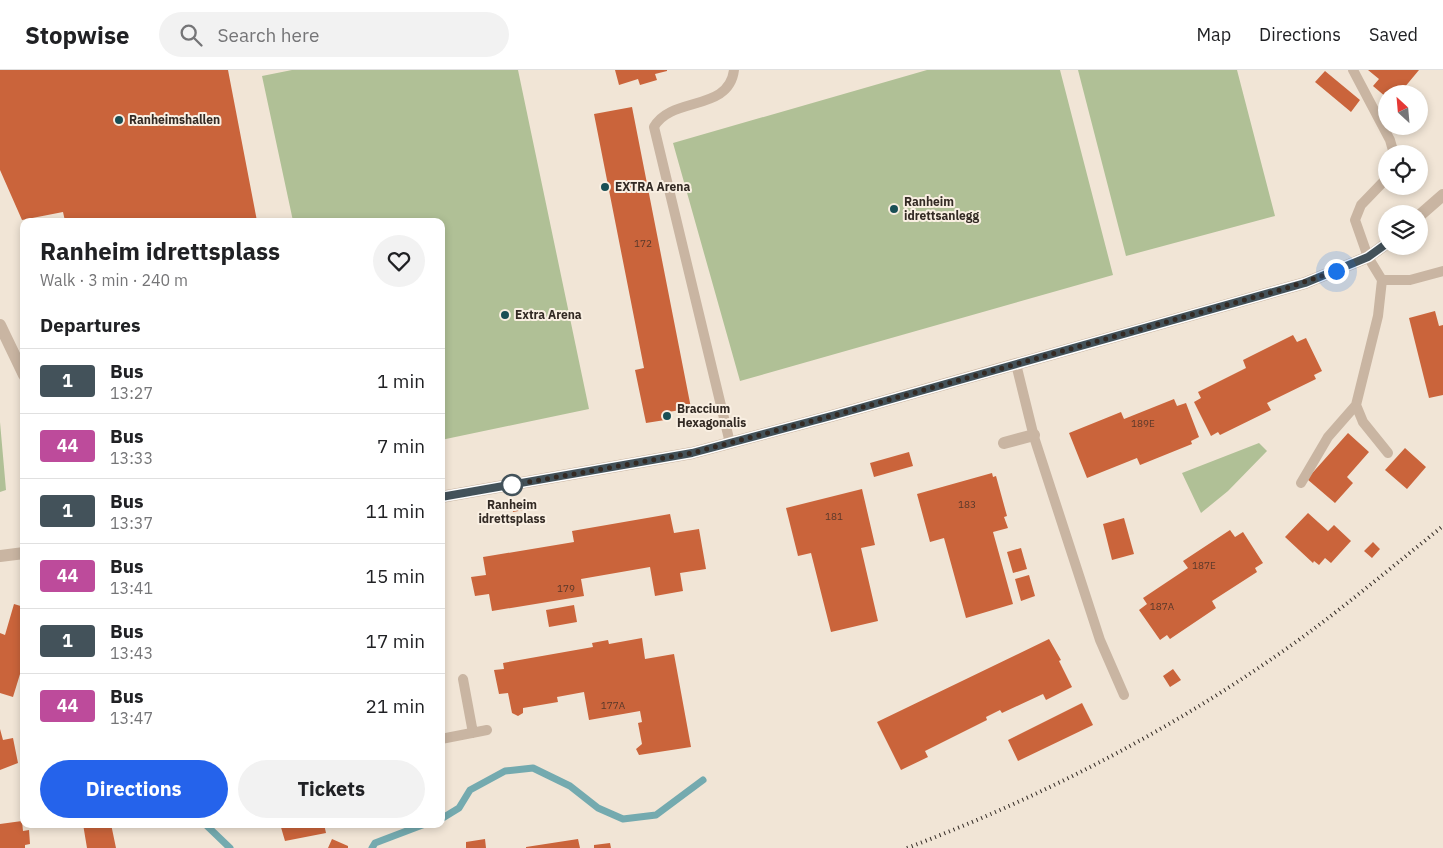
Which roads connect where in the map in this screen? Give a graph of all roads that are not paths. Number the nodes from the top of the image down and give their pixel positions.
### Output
1 (734, 70) edge
2 (1353, 70) edge
3 (1391, 145) edge
4 (1378, 187) edge
5 (1442, 194) edge
6 (1428, 207) edge
7 (1378, 250) edge
8 (1368, 257) junction
9 (1443, 271) edge
10 (1382, 280) junction
11 (0, 325) edge
12 (1016, 364) junction
13 (20, 367) edge
14 (1356, 405) junction
15 (1034, 435) junction
16 (730, 442) junction
17 (1004, 443) dead end
18 (1388, 453) dead end
19 (1301, 483) dead end
20 (445, 496) edge
21 (20, 554) edge
22 (0, 556) edge
23 (463, 679) dead end
24 (1124, 695) dead end
25 (487, 730) dead end
26 (473, 733) junction
27 (445, 738) edge

1 - 16 lane
2 - 3 lane
4 - 8 lane
5 - 6 street
7 - 8 street
8 - 10 lane
8 - 12 street
9 - 10 lane
10 - 14 lane
11 - 13 street
12 - 15 lane
12 - 16 street
14 - 18 lane
14 - 19 lane
15 - 17 street
15 - 24 lane
16 - 20 street
21 - 22 street
23 - 26 lane
25 - 26 lane
26 - 27 lane

